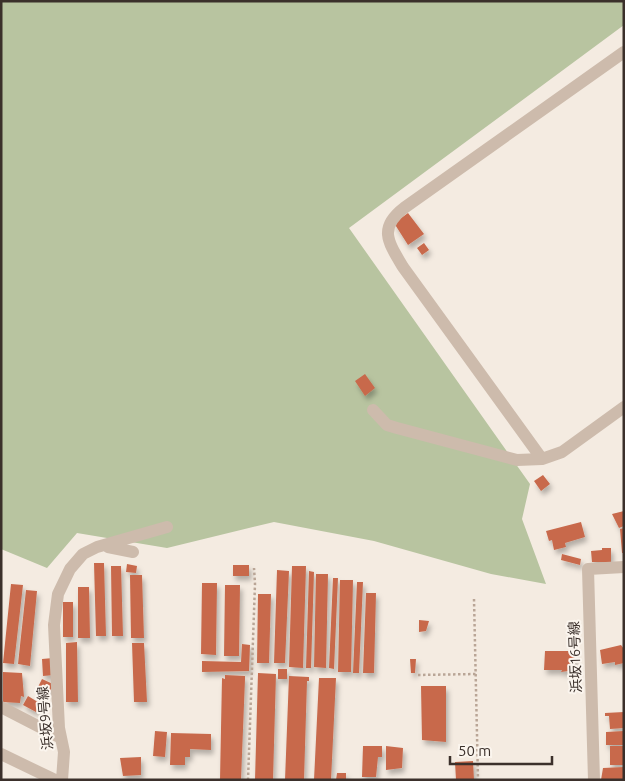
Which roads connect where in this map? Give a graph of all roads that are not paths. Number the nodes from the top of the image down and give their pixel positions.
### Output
1 (624, 52) edge
2 (624, 407) edge
3 (373, 410) dead end
4 (542, 459) junction
5 (167, 527) dead end
6 (105, 546) junction
7 (132, 552) dead end
8 (624, 567) edge
9 (1, 707) edge
10 (61, 738) junction
11 (1, 754) edge
12 (55, 780) edge
13 (62, 780) edge
14 (594, 780) edge

1 - 4 street
2 - 4 street
3 - 4 street
5 - 6 street, 浜坂9号線
6 - 7 street
6 - 10 street, 浜坂9号線
8 - 14 street, 浜坂16号線
9 - 10 street
10 - 13 street, 浜坂9号線
11 - 12 street

